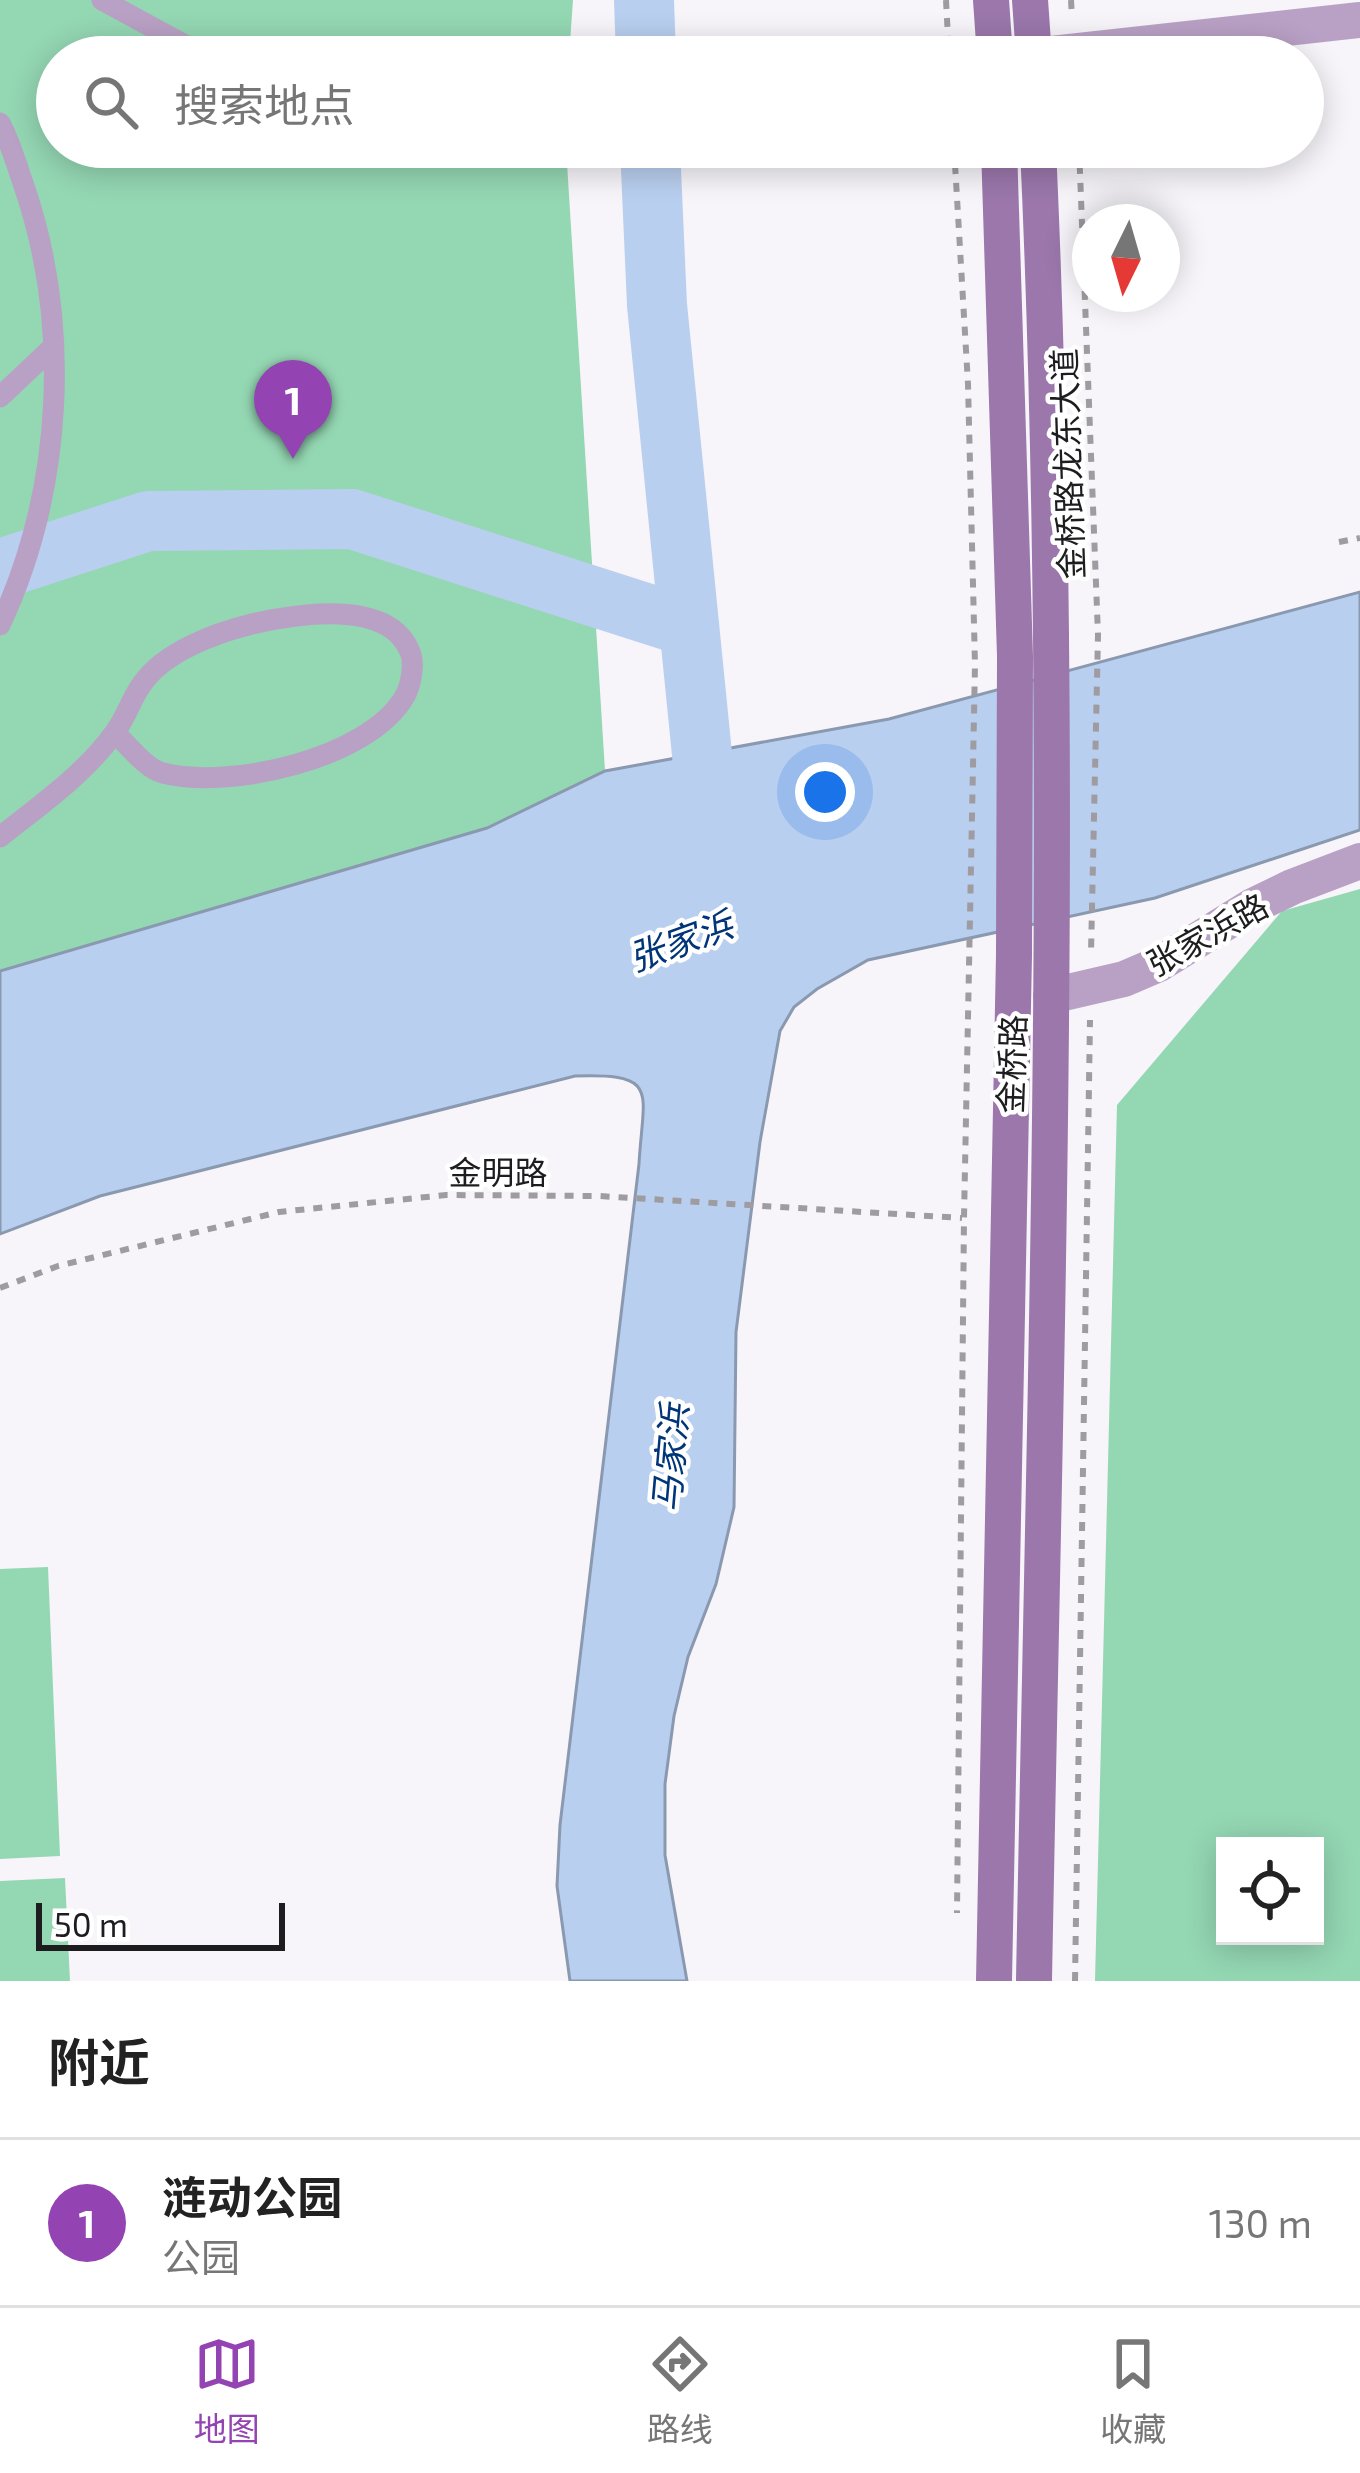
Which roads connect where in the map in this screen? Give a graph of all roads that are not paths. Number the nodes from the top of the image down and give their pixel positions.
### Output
1 (102, 0) edge
2 (991, 0) edge
3 (1030, 0) edge
4 (1360, 20) edge
5 (168, 36) edge
6 (994, 36) edge
7 (1033, 36) edge
8 (1219, 36) edge
9 (0, 123) edge
10 (1000, 168) edge
11 (1039, 168) edge
12 (53, 347) junction
13 (0, 397) edge
14 (0, 625) edge
15 (115, 733) junction
16 (0, 837) edge
17 (1360, 861) edge
18 (1051, 996) junction
19 (994, 1981) edge
20 (1034, 1981) edge

1 - 5 lane
2 - 6 main road
3 - 7 main road
4 - 8 street
9 - 12 lane
10 - 19 main road, 金桥路
11 - 18 main road, 金桥路
12 - 13 lane
12 - 14 lane
15 - 15 lane
15 - 16 lane
17 - 18 street, 张家浜路
18 - 20 main road, 金桥路

